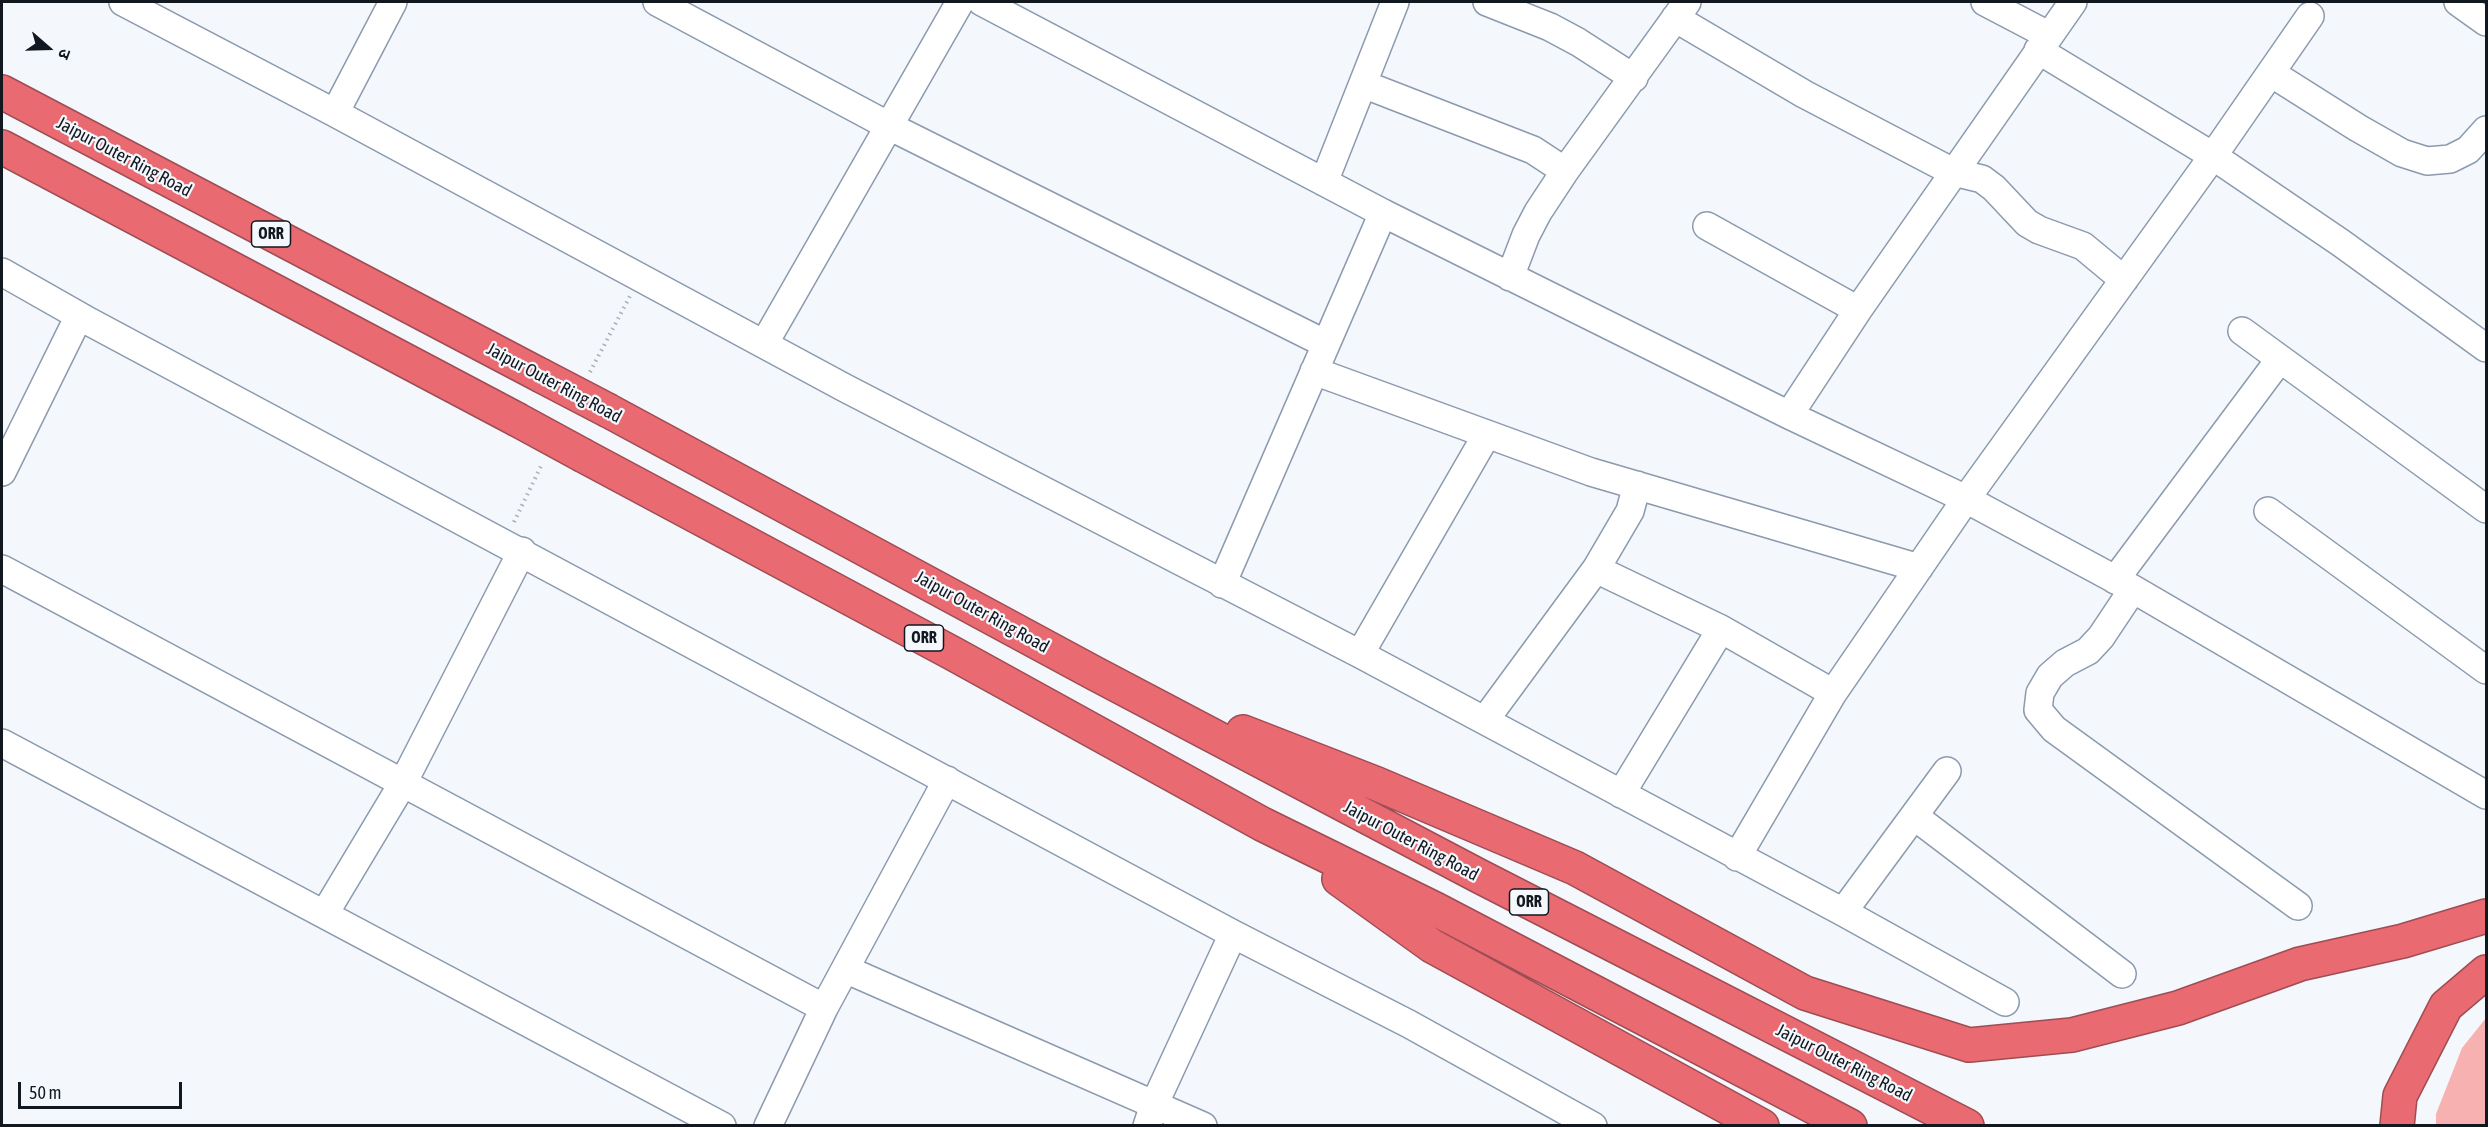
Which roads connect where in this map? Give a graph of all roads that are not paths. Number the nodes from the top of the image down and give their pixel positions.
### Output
1 (123, 2) edge
2 (393, 2) edge
3 (657, 2) edge
4 (960, 2) edge
5 (982, 2) edge
6 (1395, 2) edge
7 (1487, 2) edge
8 (1985, 2) edge
9 (2073, 2) edge
10 (2458, 2) edge
11 (1681, 10) edge
12 (2310, 16) dead end
13 (2487, 22) edge
14 (2043, 42) junction
15 (2271, 73) junction
16 (1634, 78) junction
17 (1363, 84) junction
18 (2, 92) edge
19 (335, 113) junction
20 (889, 126) junction
21 (2487, 130) edge
22 (2, 147) edge
23 (2213, 156) junction
24 (1565, 171) junction
25 (1953, 172) junction
26 (1324, 182) junction
27 (1383, 213) junction
28 (1707, 226) dead end
29 (2, 272) edge
30 (1510, 277) junction
31 (2124, 280) junction
32 (1858, 310) junction
33 (79, 316) junction
34 (2242, 331) dead end
35 (764, 344) junction
36 (1326, 345) junction
37 (2487, 348) edge
38 (2280, 358) junction
39 (1314, 371) junction
40 (1789, 415) junction
41 (1487, 434) junction
42 (2, 472) edge
43 (1637, 485) junction
44 (1966, 499) junction
45 (2487, 509) edge
46 (2268, 511) dead end
47 (522, 551) junction
48 (1918, 568) junction
49 (2, 569) edge
50 (1596, 569) junction
51 (1222, 584) junction
52 (2124, 584) junction
53 (1721, 629) junction
54 (1360, 654) junction
55 (2487, 670) edge
56 (1094, 673) junction
57 (1833, 693) junction
58 (1485, 720) junction
59 (2, 743) edge
60 (1947, 771) dead end
61 (947, 780) junction
62 (403, 783) junction
63 (1621, 794) junction
64 (2487, 795) edge
65 (1914, 816) junction
66 (1262, 824) junction
67 (1737, 856) junction
68 (2298, 906) dead end
69 (1843, 912) junction
70 (325, 913) junction
71 (2487, 916) edge
72 (1233, 934) junction
73 (845, 969) junction
74 (2487, 972) edge
75 (2122, 974) dead end
76 (2005, 1002) dead end
77 (824, 1008) junction
78 (1151, 1115) edge
79 (722, 1125) edge
80 (768, 1125) edge
81 (1203, 1125) edge
82 (1593, 1125) edge
83 (1762, 1125) edge
84 (1850, 1125) edge
85 (1967, 1125) edge
86 (2397, 1125) edge

1 - 19 street
2 - 19 street
3 - 20 street
4 - 20 street
5 - 26 street
6 - 17 street
7 - 16 street
8 - 14 street
9 - 14 street
10 - 13 street
11 - 16 street
11 - 25 street
12 - 15 street
14 - 23 street
14 - 25 street
15 - 21 street
15 - 23 street
16 - 24 street
17 - 24 street
17 - 26 street
18 - 56 highway, Jaipur Outer Ring Road / ORR, bridge
19 - 35 street
20 - 35 street
20 - 36 street
22 - 66 highway, ORR, bridge
23 - 31 street
23 - 37 street
24 - 30 street
25 - 31 street
25 - 32 street
26 - 27 street
27 - 30 street
27 - 36 street
28 - 32 street
29 - 33 street
30 - 40 street
31 - 44 street
32 - 40 street
33 - 42 street
33 - 47 street
34 - 38 street
35 - 51 street
36 - 39 street
38 - 45 street
38 - 52 street
39 - 41 street
39 - 51 street
40 - 44 street
41 - 43 street
41 - 54 street
43 - 48 street
43 - 50 street
44 - 48 street
44 - 52 street
46 - 55 street
47 - 61 street
47 - 62 street
48 - 57 street
49 - 62 street
50 - 53 street
50 - 58 street
51 - 54 street
52 - 64 street
52 - 68 street
53 - 57 street
53 - 63 street
54 - 58 street
56 - 71 highway
56 - 85 highway, Jaipur Outer Ring Road / ORR
57 - 67 street
58 - 63 street
59 - 70 street
60 - 65 street
61 - 72 street
61 - 73 street
62 - 70 street
62 - 77 street
63 - 67 street
65 - 69 street
65 - 75 street
66 - 83 highway
66 - 84 highway
67 - 69 street
69 - 76 street
70 - 79 street
72 - 78 street
72 - 82 street
73 - 77 street
73 - 78 street
74 - 86 highway
77 - 80 street
78 - 81 street

